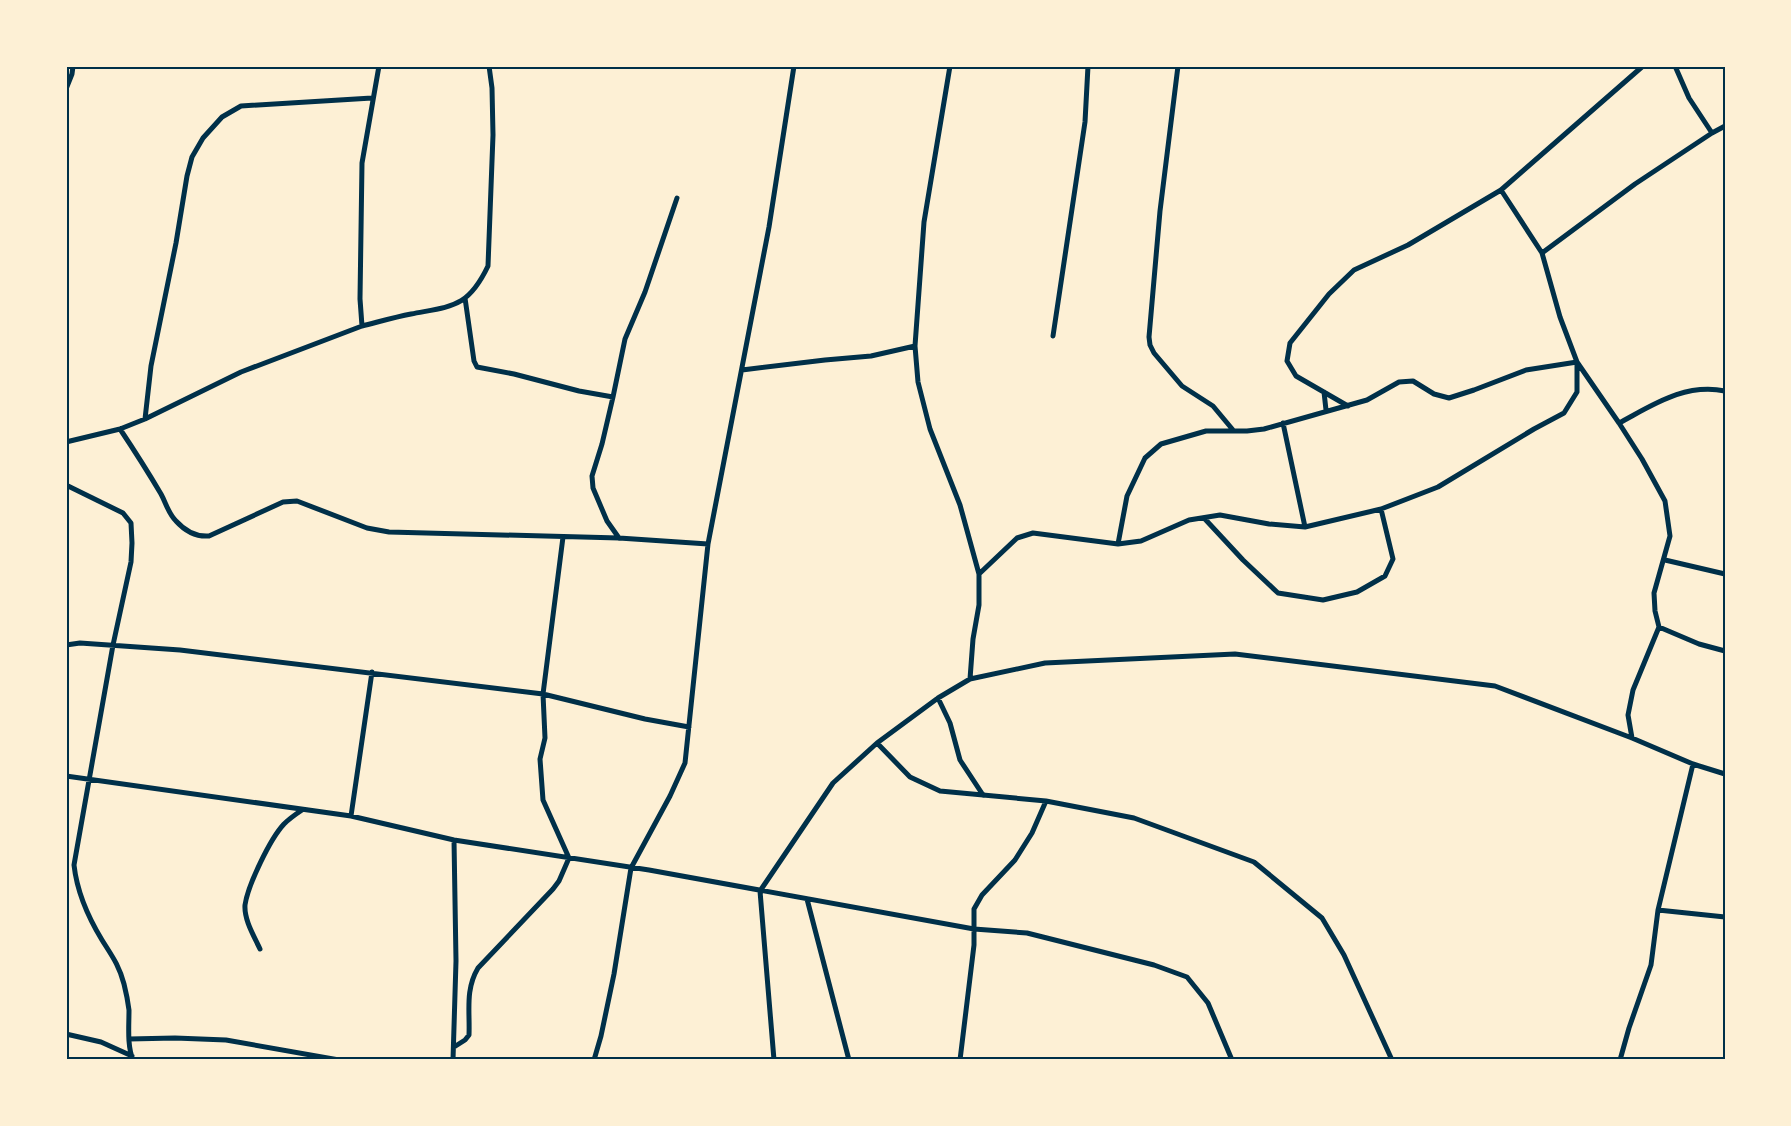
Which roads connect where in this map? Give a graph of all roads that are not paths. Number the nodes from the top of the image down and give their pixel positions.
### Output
1 (73, 66) edge
2 (379, 66) edge
3 (489, 66) edge
4 (794, 66) edge
5 (950, 66) edge
6 (1088, 66) edge
7 (1178, 66) edge
8 (1643, 66) edge
9 (1675, 66) edge
10 (66, 89) edge
11 (372, 98) junction
12 (1725, 126) edge
13 (1712, 133) junction
14 (1501, 190) junction
15 (678, 198) dead end
16 (1542, 253) junction
17 (465, 298) junction
18 (362, 326) junction
19 (1053, 336) dead end
20 (914, 346) junction
21 (1578, 362) junction
22 (742, 370) junction
23 (1725, 391) edge
24 (1324, 392) junction
25 (613, 397) junction
26 (1348, 406) junction
27 (1326, 410) junction
28 (145, 419) junction
29 (1283, 423) junction
30 (1619, 423) junction
31 (120, 429) junction
32 (1233, 430) junction
33 (66, 442) edge
34 (66, 485) edge
35 (1381, 509) junction
36 (1204, 518) junction
37 (1305, 527) junction
38 (563, 537) junction
39 (619, 538) junction
40 (708, 544) junction
41 (1118, 544) junction
42 (1664, 560) junction
43 (979, 574) junction
44 (1725, 574) edge
45 (1659, 627) junction
46 (66, 645) edge
47 (113, 645) junction
48 (1725, 651) edge
49 (372, 672) junction
50 (970, 679) junction
51 (543, 694) junction
52 (938, 698) junction
53 (689, 727) junction
54 (1632, 738) junction
55 (878, 743) junction
56 (1693, 764) junction
57 (1725, 774) edge
58 (66, 776) edge
59 (90, 780) junction
60 (982, 795) junction
61 (1046, 801) junction
62 (302, 810) junction
63 (352, 816) junction
64 (454, 840) junction
65 (569, 858) junction
66 (631, 868) junction
67 (760, 891) junction
68 (807, 899) junction
69 (1658, 910) junction
70 (1725, 917) edge
71 (974, 929) junction
72 (260, 949) dead end
73 (66, 1034) edge
74 (129, 1039) junction
75 (454, 1047) junction
76 (132, 1058) edge
77 (339, 1060) edge
78 (453, 1060) edge
79 (594, 1060) edge
80 (774, 1060) edge
81 (849, 1060) edge
82 (960, 1060) edge
83 (1232, 1060) edge
84 (1392, 1060) edge
85 (1620, 1060) edge

1 - 10 street
2 - 11 street
3 - 17 street
4 - 22 street
5 - 20 street
6 - 19 street
7 - 32 street
8 - 14 street
9 - 13 street
11 - 18 street
11 - 28 street
12 - 13 street
13 - 16 street
14 - 16 street
14 - 24 street
15 - 25 street
16 - 21 street
17 - 18 street
17 - 25 street
18 - 28 street
20 - 22 street
20 - 43 street
21 - 26 street
21 - 30 street
21 - 35 street
22 - 40 street
23 - 30 street
24 - 26 street
24 - 27 street
25 - 39 street
26 - 27 street
27 - 29 street
28 - 31 street
29 - 32 street
29 - 37 street
30 - 42 street
31 - 33 street
31 - 38 street
32 - 41 street
34 - 47 street
35 - 36 street
35 - 37 street
36 - 37 street
36 - 41 street
38 - 39 street
38 - 51 street
39 - 40 street
40 - 53 street
41 - 43 street
42 - 44 street
42 - 45 street
43 - 50 street
45 - 48 street
45 - 54 street
46 - 47 street
47 - 49 street
47 - 59 street
49 - 51 street
49 - 63 street
50 - 52 street
50 - 54 street
51 - 53 street
51 - 65 street
52 - 55 street
52 - 60 street
53 - 66 street
54 - 56 street
55 - 60 street
55 - 67 street
56 - 57 street
56 - 69 street
58 - 59 street
59 - 62 street
59 - 74 street
60 - 61 street
61 - 71 street
61 - 84 street
62 - 63 street
62 - 72 street
63 - 64 street
64 - 65 street
64 - 75 street
65 - 66 street
65 - 75 street
66 - 67 street
66 - 79 street
67 - 68 street
67 - 80 street
68 - 71 street
68 - 81 street
69 - 70 street
69 - 85 street
71 - 82 street
71 - 83 street
73 - 76 street
74 - 76 street
74 - 77 street
75 - 78 street

